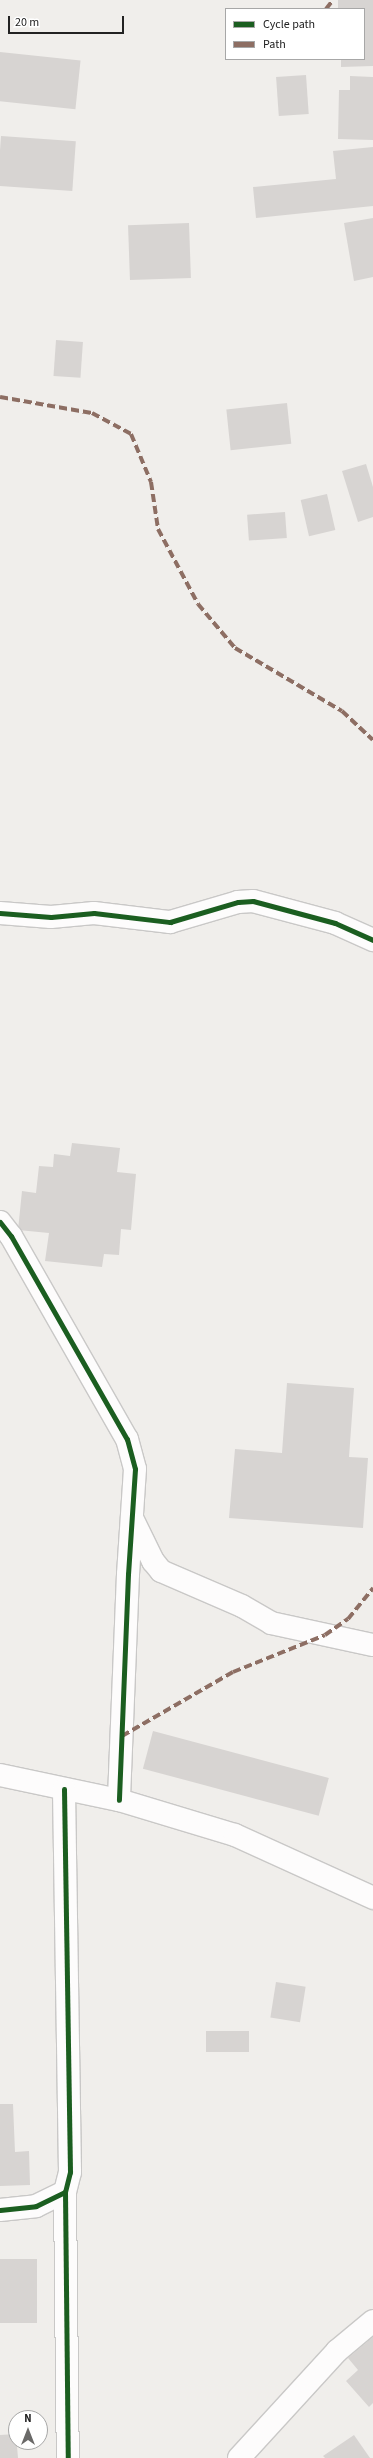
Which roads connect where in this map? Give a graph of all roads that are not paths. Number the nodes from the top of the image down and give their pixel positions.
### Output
1 (0, 913) edge
2 (373, 940) edge
3 (0, 1222) edge
4 (133, 1519) junction
5 (373, 1645) edge
6 (0, 1775) edge
7 (64, 1789) junction
8 (119, 1800) junction
9 (373, 1898) edge
10 (65, 2192) junction
11 (0, 2210) edge
12 (373, 2322) edge
13 (68, 2458) edge
14 (239, 2458) edge

1 - 2 street
3 - 4 street
4 - 5 street
4 - 8 street
6 - 7 street
7 - 8 street
7 - 10 street
8 - 9 street
10 - 11 street
10 - 13 street
12 - 14 street

